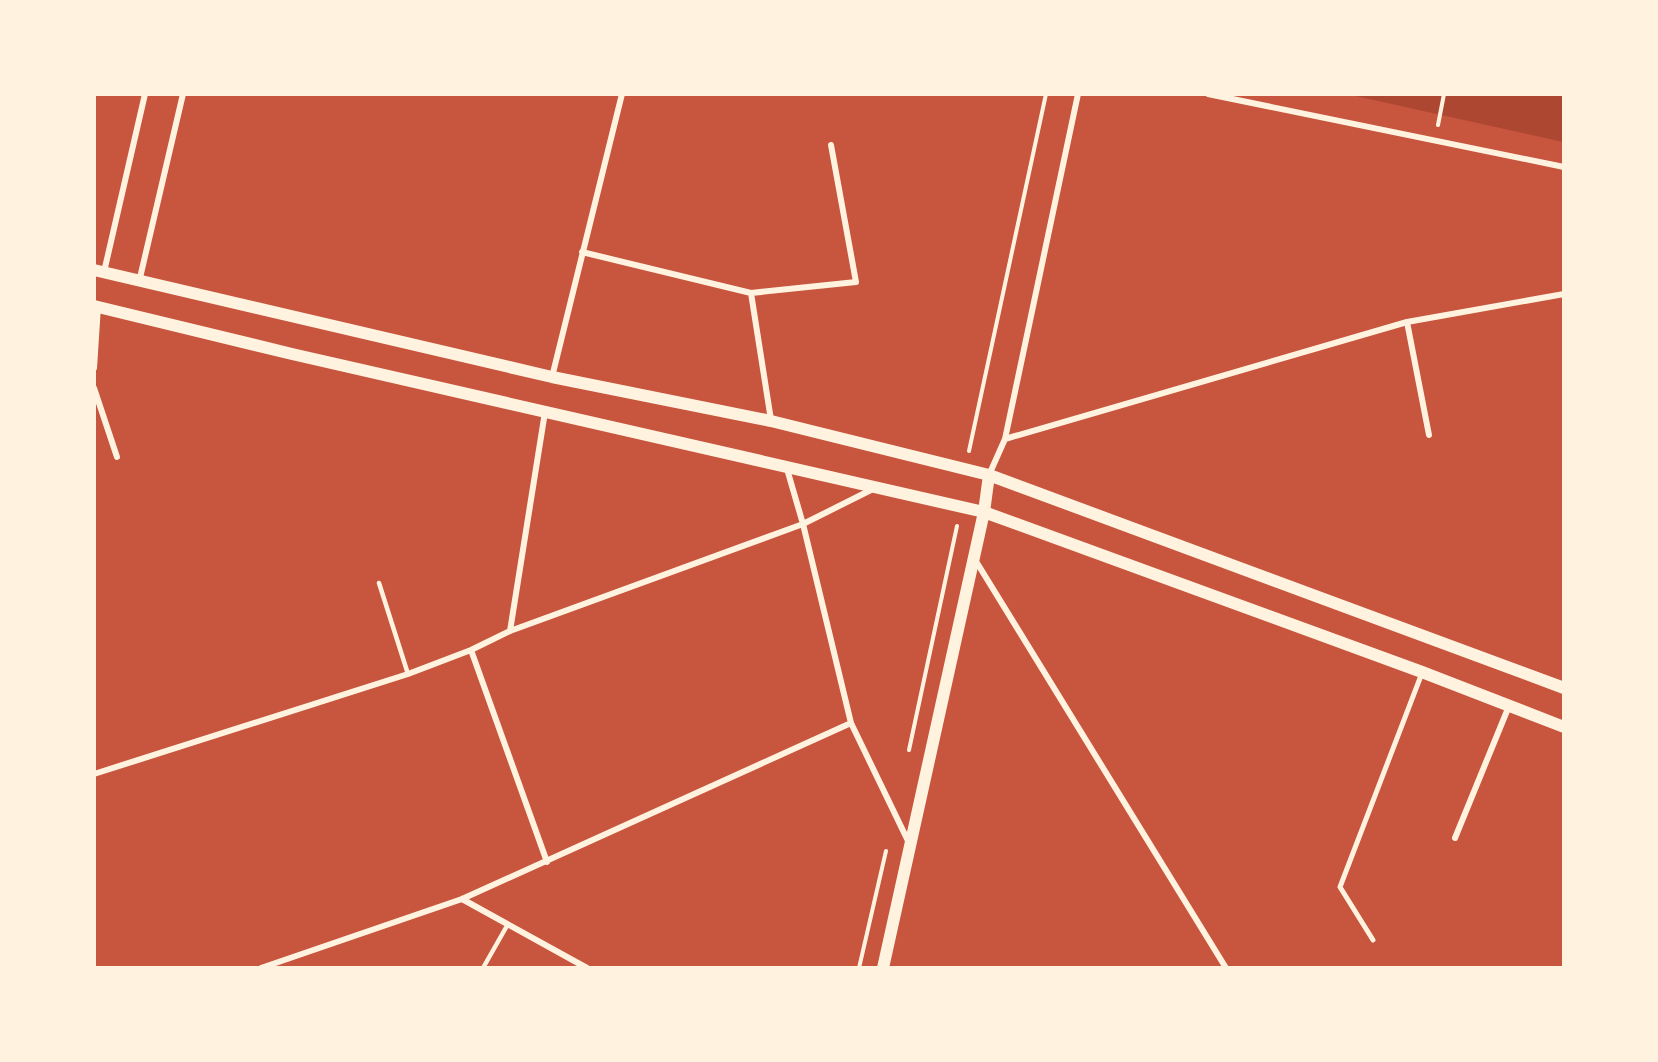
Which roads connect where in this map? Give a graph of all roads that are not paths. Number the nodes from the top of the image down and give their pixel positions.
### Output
1 (145, 94) edge
2 (183, 94) edge
3 (622, 94) edge
4 (1078, 94) edge
5 (1208, 94) edge
6 (831, 145) dead end
7 (1563, 167) edge
8 (582, 252) junction
9 (99, 272) edge
10 (139, 282) junction
11 (750, 293) junction
12 (1563, 294) edge
13 (96, 306) edge
14 (1407, 321) junction
15 (94, 368) edge
16 (552, 377) junction
17 (94, 388) edge
18 (545, 411) junction
19 (771, 421) junction
20 (1429, 435) dead end
21 (1005, 439) junction
22 (117, 457) dead end
23 (787, 469) junction
24 (989, 475) junction
25 (874, 488) junction
26 (984, 512) junction
27 (803, 524) junction
28 (974, 558) junction
29 (379, 583) dead end
30 (510, 632) junction
31 (471, 650) junction
32 (1422, 672) junction
33 (408, 674) junction
34 (1563, 688) edge
35 (1509, 706) junction
36 (851, 723) junction
37 (1563, 727) edge
38 (94, 774) edge
39 (1455, 838) dead end
40 (910, 844) junction
41 (547, 862) junction
42 (462, 899) junction
43 (508, 924) junction
44 (1372, 940) dead end
45 (261, 968) edge
46 (483, 968) edge
47 (587, 968) edge
48 (883, 968) edge
49 (1226, 968) edge

1 - 9 street
2 - 10 street
3 - 8 street
4 - 21 street
5 - 7 street
6 - 11 street
8 - 11 street
8 - 16 street
9 - 10 main road
10 - 16 main road
11 - 19 street
12 - 14 street
13 - 15 street
13 - 18 main road
14 - 20 street
14 - 21 street
16 - 19 main road
17 - 22 street
18 - 23 main road
18 - 30 street
19 - 24 main road
21 - 24 street
23 - 25 main road
23 - 27 street
24 - 26 main road
24 - 34 main road
25 - 26 main road
25 - 27 street
26 - 28 main road
26 - 32 main road
27 - 30 street
27 - 36 street
28 - 40 main road
28 - 49 street
29 - 33 lane
30 - 31 street
31 - 33 street
31 - 41 street
32 - 35 main road
32 - 44 street
33 - 38 street
35 - 37 main road
35 - 39 street
36 - 40 street
36 - 41 street
40 - 48 main road
41 - 42 street
42 - 43 street
42 - 45 street
43 - 46 lane
43 - 47 street

